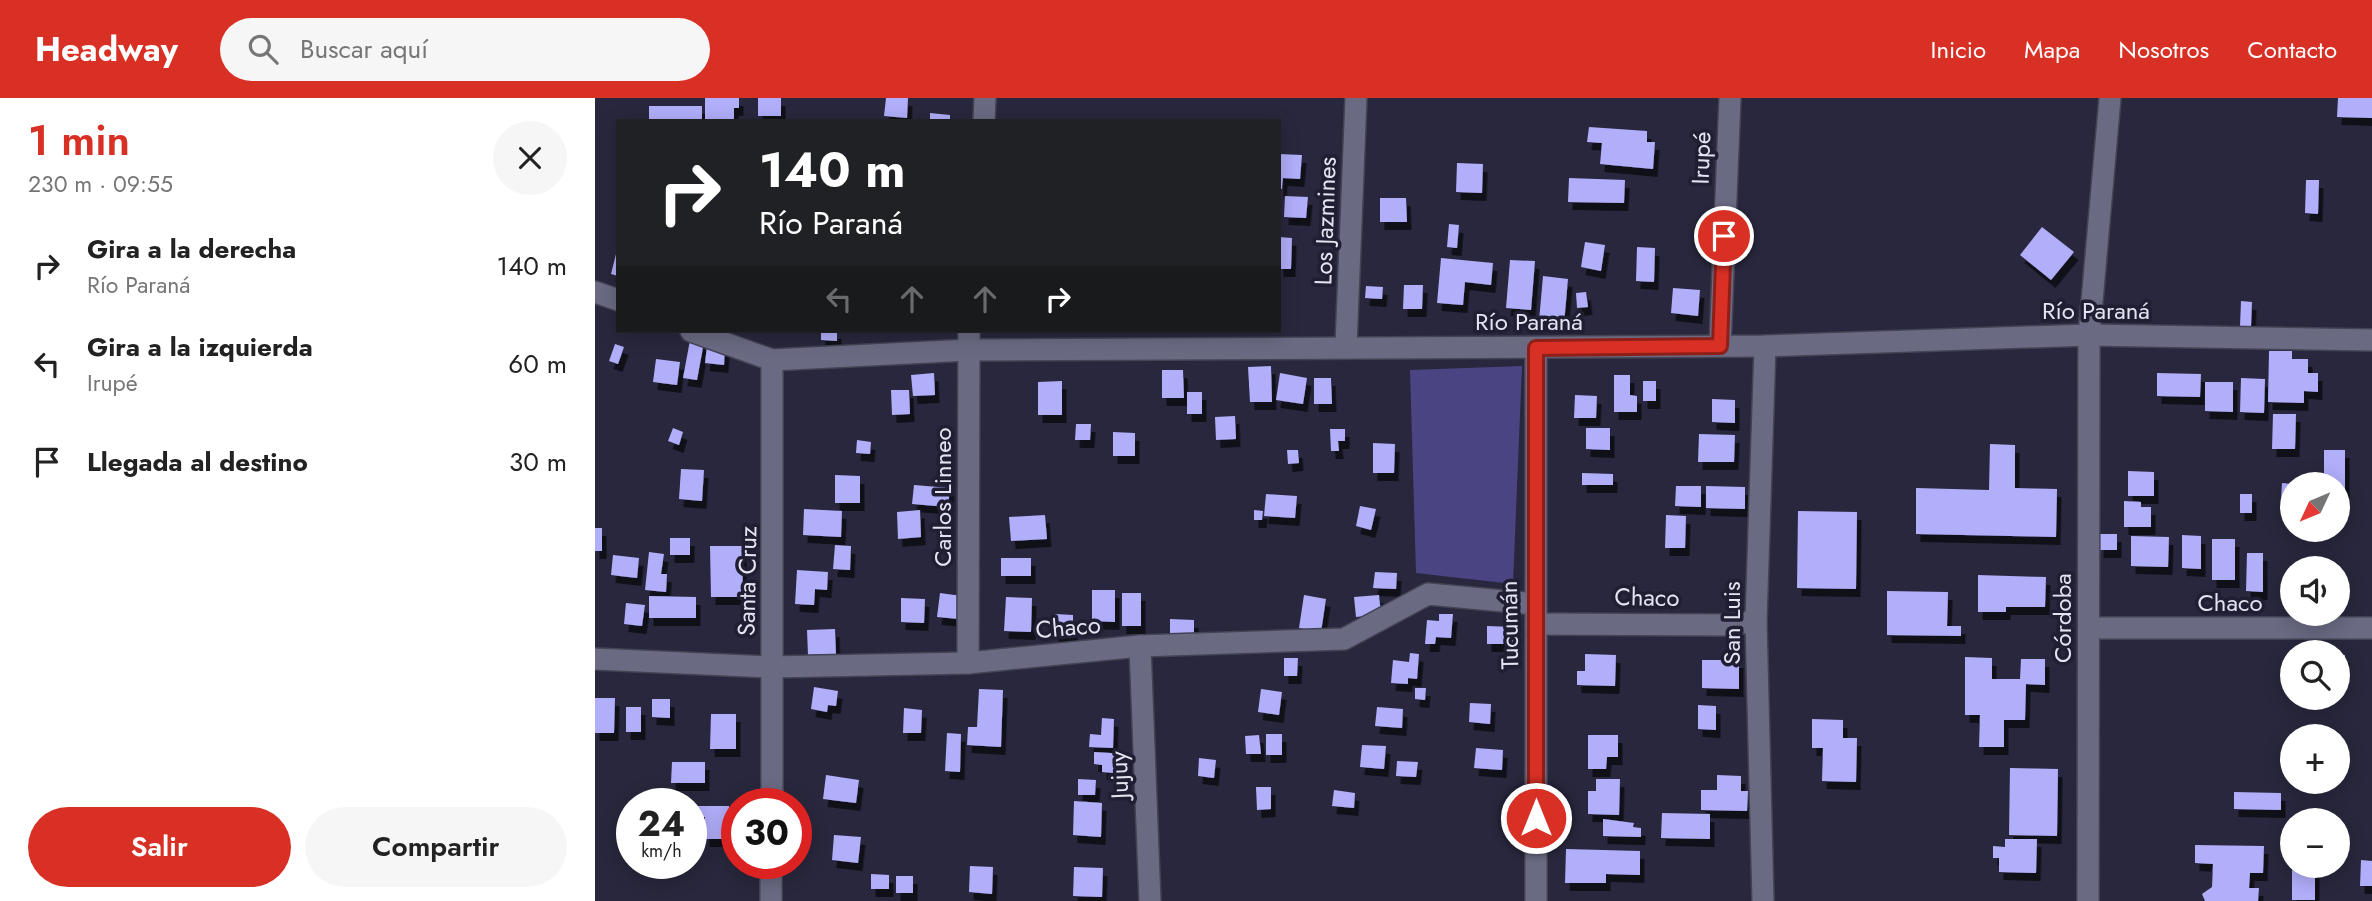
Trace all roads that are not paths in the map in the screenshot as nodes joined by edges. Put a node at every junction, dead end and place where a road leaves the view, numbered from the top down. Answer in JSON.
{"nodes":[{"id":1,"x":985,"y":98,"type":"edge"},
{"id":2,"x":1356,"y":98,"type":"edge"},
{"id":3,"x":1730,"y":98,"type":"edge"},
{"id":4,"x":2110,"y":98,"type":"edge"},
{"id":5,"x":984,"y":119,"type":"edge"},
{"id":6,"x":595,"y":292,"type":"edge"},
{"id":7,"x":616,"y":299,"type":"edge"},
{"id":8,"x":697,"y":333,"type":"edge"},
{"id":9,"x":2089,"y":335,"type":"junction"},
{"id":10,"x":969,"y":340,"type":"edge"},
{"id":11,"x":2372,"y":340,"type":"edge"},
{"id":12,"x":1346,"y":346,"type":"junction"},
{"id":13,"x":1720,"y":346,"type":"junction"},
{"id":14,"x":1765,"y":346,"type":"junction"},
{"id":15,"x":1536,"y":348,"type":"junction"},
{"id":16,"x":772,"y":360,"type":"junction"},
{"id":17,"x":1536,"y":614,"type":"junction"},
{"id":18,"x":1756,"y":621,"type":"junction"},
{"id":19,"x":2089,"y":628,"type":"junction"},
{"id":20,"x":2372,"y":628,"type":"edge"},
{"id":21,"x":1140,"y":646,"type":"junction"},
{"id":22,"x":595,"y":659,"type":"edge"},
{"id":23,"x":968,"y":663,"type":"junction"},
{"id":24,"x":772,"y":667,"type":"junction"},
{"id":25,"x":772,"y":788,"type":"edge"},
{"id":26,"x":771,"y":879,"type":"edge"},
{"id":27,"x":771,"y":901,"type":"edge"},
{"id":28,"x":1150,"y":901,"type":"edge"},
{"id":29,"x":1536,"y":901,"type":"edge"},
{"id":30,"x":1763,"y":901,"type":"edge"},
{"id":31,"x":2088,"y":901,"type":"edge"}],
"edges":[{"from":1,"to":5,"type":"street"},
{"from":2,"to":12,"type":"street","name":"Los Jazmines"},
{"from":3,"to":13,"type":"street","name":"Irupé"},
{"from":4,"to":9,"type":"street","name":"Córdoba"},
{"from":6,"to":7,"type":"street"},
{"from":8,"to":16,"type":"street","name":"Río Paraná"},
{"from":9,"to":11,"type":"street","name":"Río Paraná"},
{"from":9,"to":14,"type":"street","name":"Río Paraná"},
{"from":9,"to":19,"type":"street","name":"Córdoba"},
{"from":10,"to":12,"type":"street","name":"Río Paraná"},
{"from":10,"to":16,"type":"street","name":"Río Paraná"},
{"from":10,"to":23,"type":"street","name":"Carlos Linneo"},
{"from":12,"to":15,"type":"street","name":"Río Paraná"},
{"from":13,"to":14,"type":"street","name":"Río Paraná"},
{"from":13,"to":15,"type":"street","name":"Río Paraná"},
{"from":14,"to":18,"type":"street","name":"San Luis"},
{"from":15,"to":17,"type":"street","name":"Tucumán"},
{"from":16,"to":24,"type":"street","name":"Santa Cruz"},
{"from":17,"to":18,"type":"street","name":"Chaco"},
{"from":17,"to":21,"type":"street","name":"Chaco"},
{"from":17,"to":29,"type":"street","name":"Tucumán"},
{"from":18,"to":30,"type":"street","name":"San Luis"},
{"from":19,"to":20,"type":"street","name":"Chaco"},
{"from":19,"to":31,"type":"street","name":"Córdoba"},
{"from":21,"to":23,"type":"street","name":"Chaco"},
{"from":21,"to":28,"type":"street","name":"Jujuy"},
{"from":22,"to":24,"type":"street","name":"Chaco"},
{"from":23,"to":24,"type":"street","name":"Chaco"},
{"from":24,"to":25,"type":"street","name":"Santa Cruz"},
{"from":26,"to":27,"type":"street"}]}
